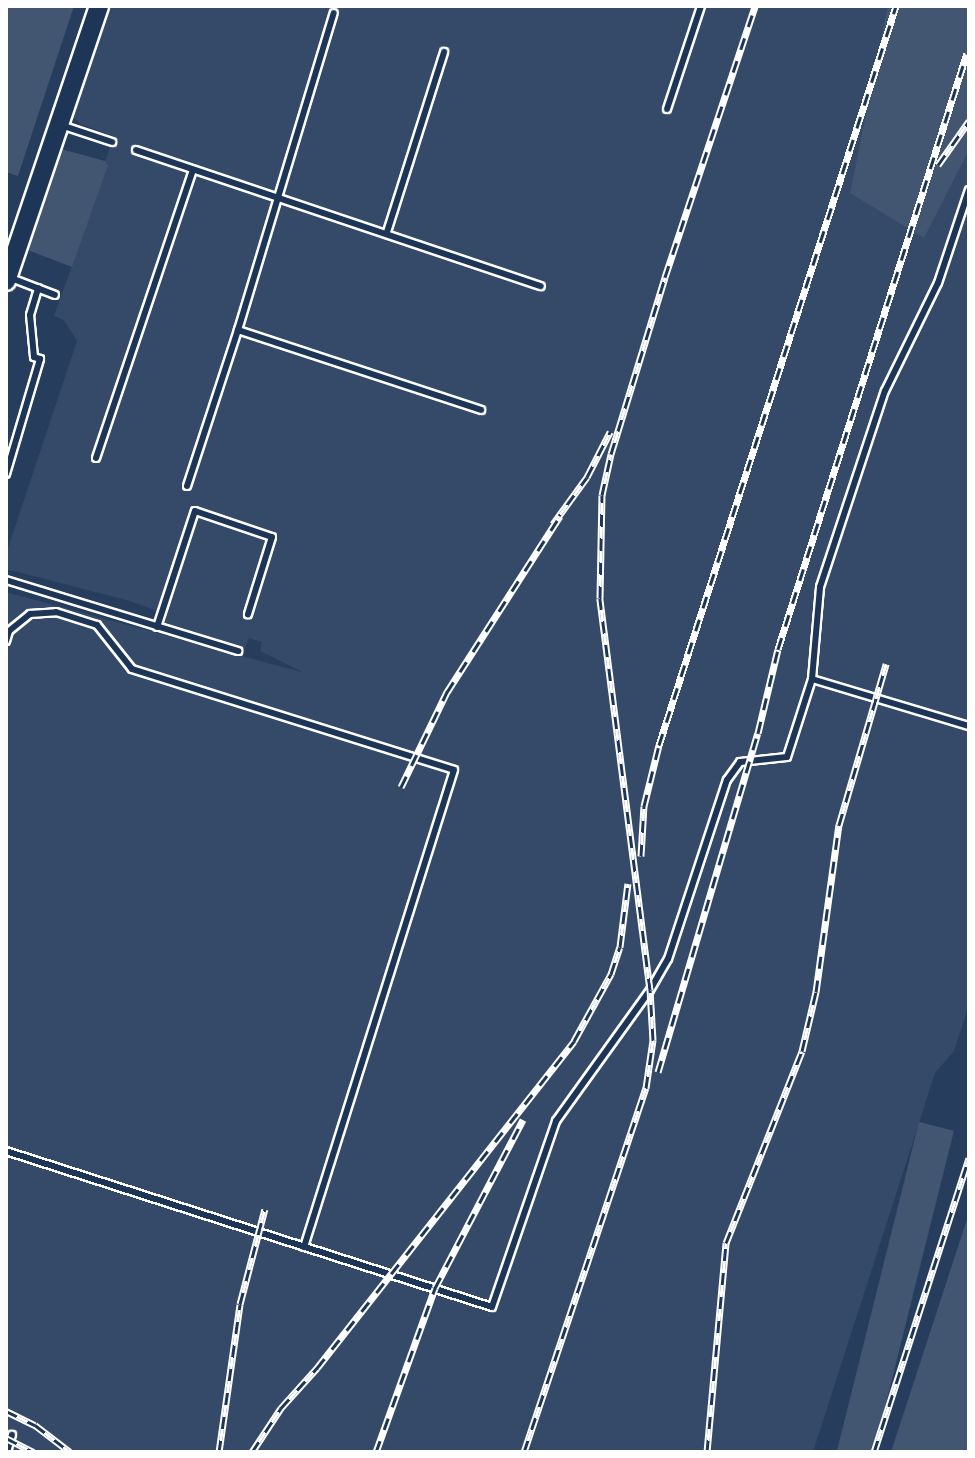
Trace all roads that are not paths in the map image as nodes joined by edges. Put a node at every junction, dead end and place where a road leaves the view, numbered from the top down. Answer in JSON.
{"nodes":[{"id":1,"x":99,"y":6,"type":"edge"},
{"id":2,"x":701,"y":6,"type":"edge"},
{"id":3,"x":334,"y":13,"type":"dead end"},
{"id":4,"x":444,"y":52,"type":"dead end"},
{"id":5,"x":667,"y":109,"type":"dead end"},
{"id":6,"x":57,"y":124,"type":"junction"},
{"id":7,"x":112,"y":142,"type":"dead end"},
{"id":8,"x":136,"y":150,"type":"dead end"},
{"id":9,"x":193,"y":170,"type":"junction"},
{"id":10,"x":969,"y":190,"type":"edge"},
{"id":11,"x":278,"y":198,"type":"junction"},
{"id":12,"x":387,"y":232,"type":"junction"},
{"id":13,"x":7,"y":279,"type":"edge"},
{"id":14,"x":541,"y":286,"type":"dead end"},
{"id":15,"x":38,"y":288,"type":"junction"},
{"id":16,"x":55,"y":295,"type":"dead end"},
{"id":17,"x":238,"y":330,"type":"junction"},
{"id":18,"x":481,"y":410,"type":"dead end"},
{"id":19,"x":96,"y":458,"type":"dead end"},
{"id":20,"x":6,"y":474,"type":"edge"},
{"id":21,"x":187,"y":486,"type":"dead end"},
{"id":22,"x":6,"y":580,"type":"edge"},
{"id":23,"x":248,"y":614,"type":"dead end"},
{"id":24,"x":157,"y":627,"type":"junction"},
{"id":25,"x":6,"y":641,"type":"edge"},
{"id":26,"x":238,"y":651,"type":"dead end"},
{"id":27,"x":812,"y":679,"type":"junction"},
{"id":28,"x":969,"y":726,"type":"edge"},
{"id":29,"x":6,"y":1151,"type":"edge"},
{"id":30,"x":304,"y":1247,"type":"junction"},
{"id":31,"x":12,"y":1435,"type":"dead end"},
{"id":32,"x":7,"y":1452,"type":"edge"}],
"edges":[{"from":1,"to":6,"type":"main road"},
{"from":2,"to":5,"type":"lane"},
{"from":3,"to":11,"type":"lane"},
{"from":4,"to":12,"type":"lane"},
{"from":6,"to":7,"type":"lane"},
{"from":6,"to":13,"type":"main road"},
{"from":8,"to":9,"type":"lane"},
{"from":9,"to":11,"type":"lane"},
{"from":9,"to":19,"type":"lane"},
{"from":10,"to":27,"type":"lane"},
{"from":11,"to":12,"type":"lane"},
{"from":11,"to":17,"type":"lane"},
{"from":12,"to":14,"type":"lane"},
{"from":13,"to":15,"type":"lane"},
{"from":15,"to":16,"type":"lane"},
{"from":15,"to":20,"type":"lane"},
{"from":17,"to":18,"type":"lane"},
{"from":17,"to":21,"type":"lane"},
{"from":22,"to":24,"type":"lane"},
{"from":23,"to":24,"type":"lane"},
{"from":24,"to":26,"type":"lane"},
{"from":25,"to":30,"type":"lane"},
{"from":27,"to":28,"type":"lane"},
{"from":27,"to":30,"type":"lane"},
{"from":29,"to":30,"type":"lane"},
{"from":31,"to":32,"type":"lane"}]}
